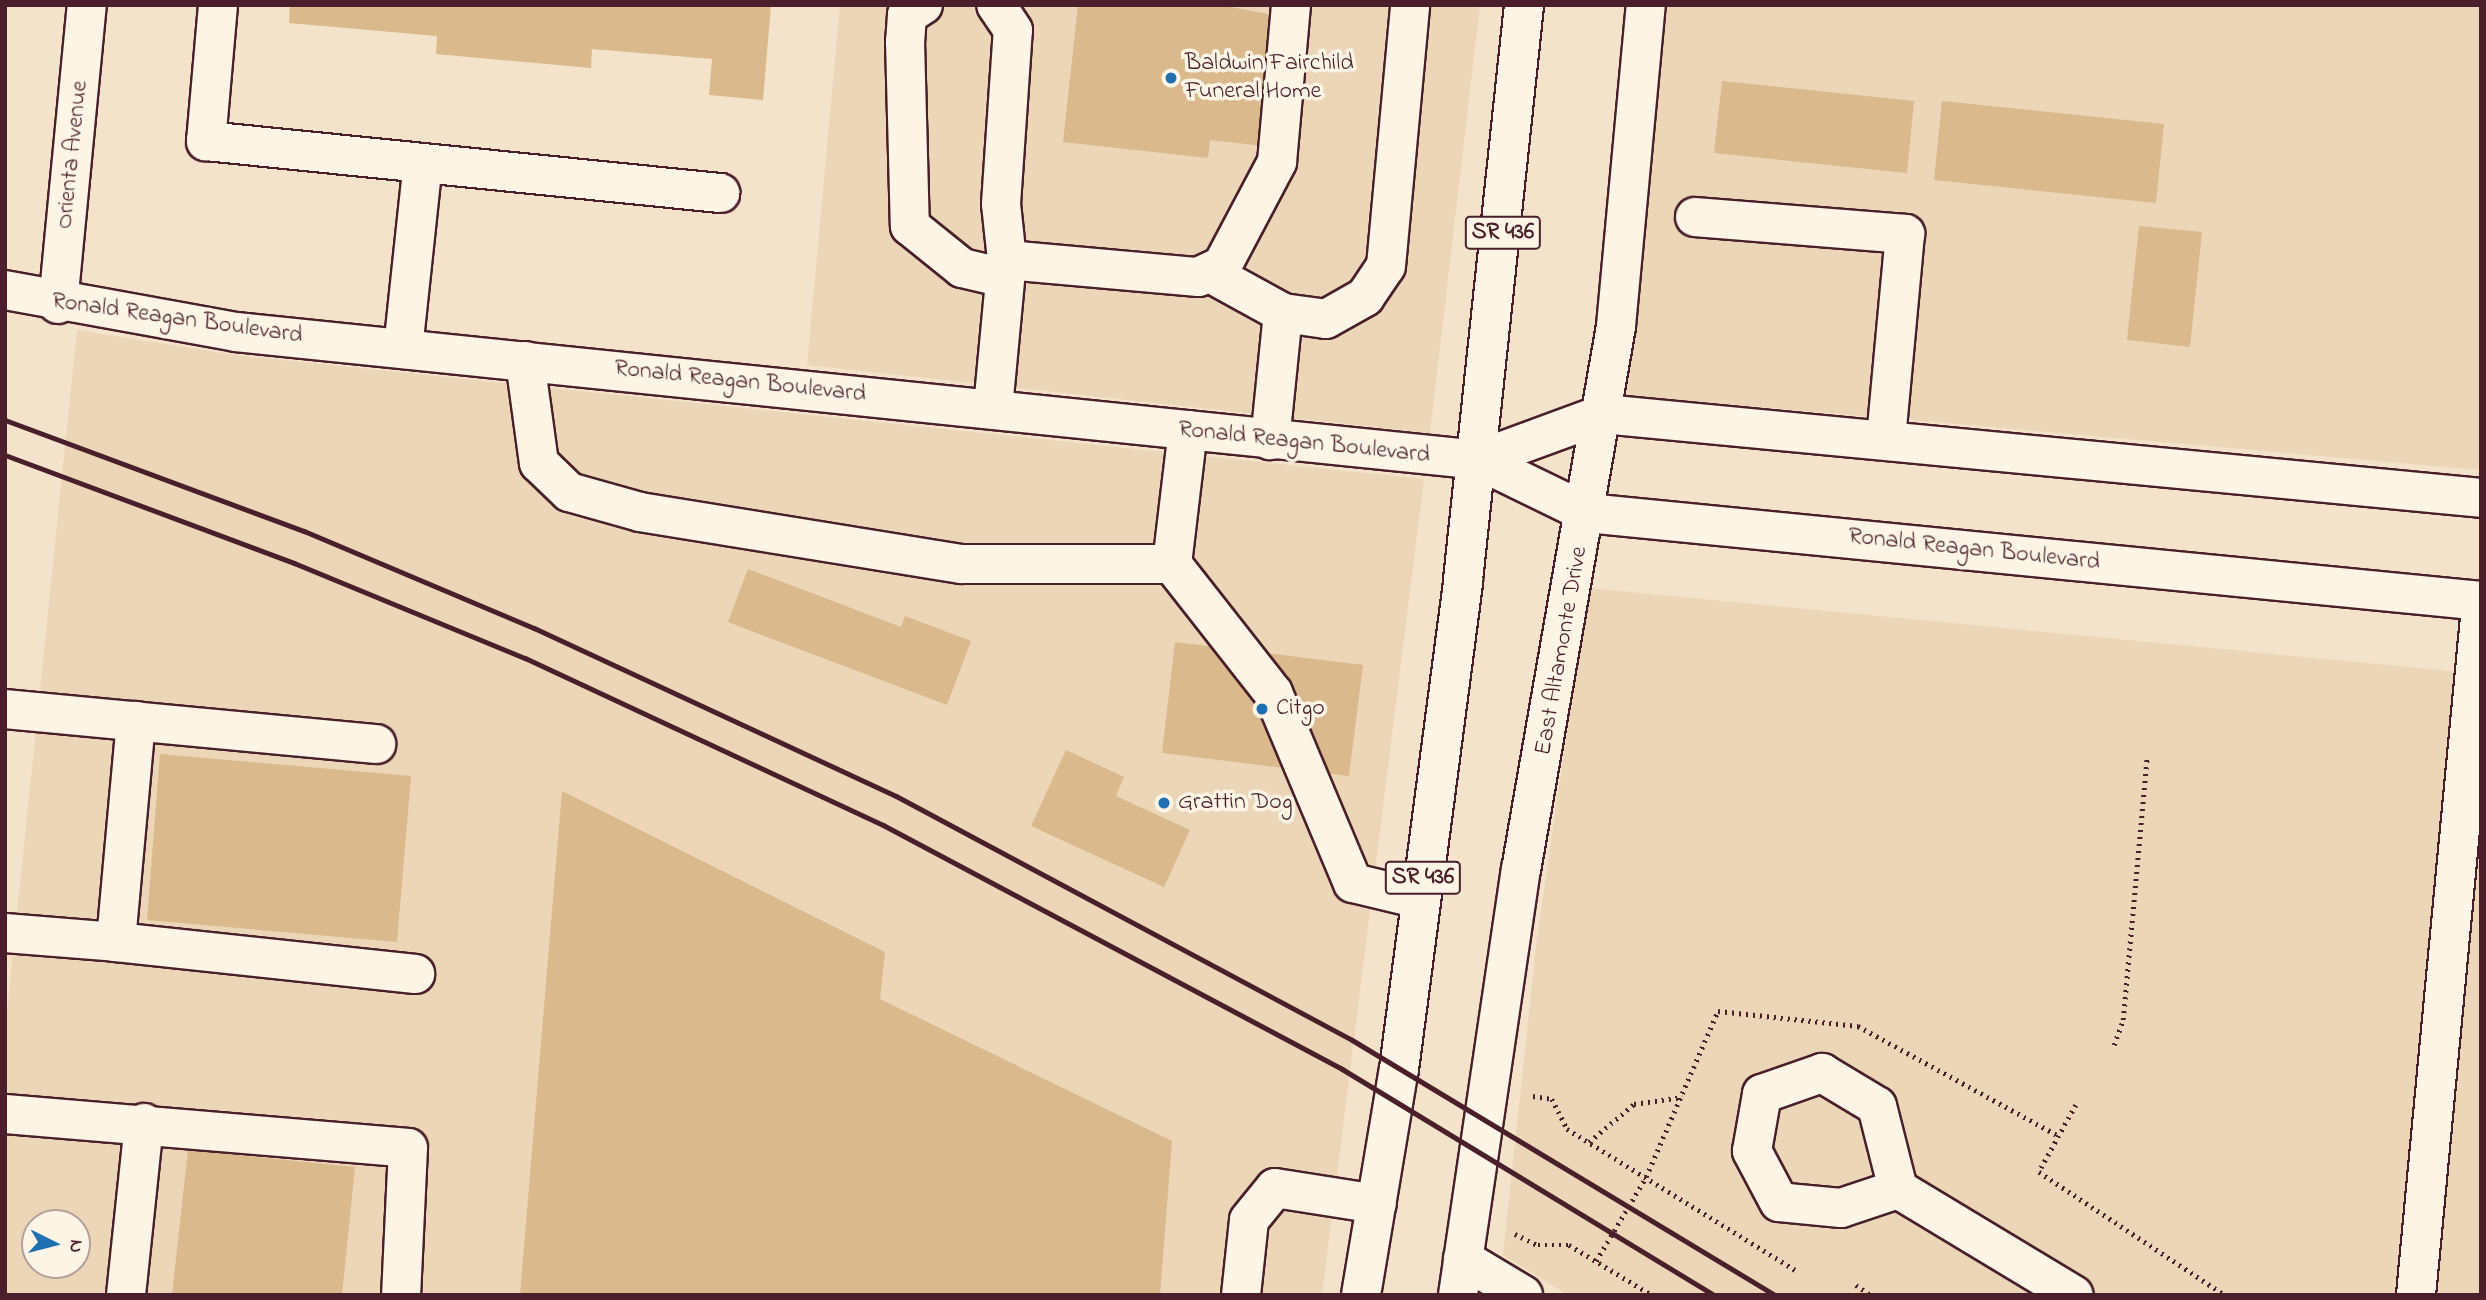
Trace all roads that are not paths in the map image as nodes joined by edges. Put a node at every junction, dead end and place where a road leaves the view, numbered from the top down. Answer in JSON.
{"nodes":[{"id":1,"x":87,"y":5,"type":"edge"},
{"id":2,"x":218,"y":5,"type":"edge"},
{"id":3,"x":923,"y":5,"type":"edge"},
{"id":4,"x":996,"y":5,"type":"edge"},
{"id":5,"x":1291,"y":5,"type":"edge"},
{"id":6,"x":1409,"y":5,"type":"edge"},
{"id":7,"x":1524,"y":5,"type":"edge"},
{"id":8,"x":1646,"y":5,"type":"edge"},
{"id":9,"x":423,"y":163,"type":"junction"},
{"id":10,"x":720,"y":192,"type":"dead end"},
{"id":11,"x":1695,"y":217,"type":"dead end"},
{"id":12,"x":1006,"y":269,"type":"junction"},
{"id":13,"x":1212,"y":274,"type":"junction"},
{"id":14,"x":5,"y":290,"type":"edge"},
{"id":15,"x":58,"y":304,"type":"junction"},
{"id":16,"x":1283,"y":313,"type":"junction"},
{"id":17,"x":403,"y":349,"type":"junction"},
{"id":18,"x":525,"y":361,"type":"junction"},
{"id":19,"x":993,"y":408,"type":"junction"},
{"id":20,"x":1603,"y":414,"type":"junction"},
{"id":21,"x":1188,"y":430,"type":"junction"},
{"id":22,"x":1886,"y":437,"type":"junction"},
{"id":23,"x":1270,"y":440,"type":"junction"},
{"id":24,"x":1478,"y":460,"type":"junction"},
{"id":25,"x":2481,"y":498,"type":"edge"},
{"id":26,"x":1587,"y":513,"type":"junction"},
{"id":27,"x":1172,"y":564,"type":"junction"},
{"id":28,"x":2481,"y":601,"type":"edge"},
{"id":29,"x":2481,"y":608,"type":"edge"},
{"id":30,"x":5,"y":709,"type":"edge"},
{"id":31,"x":136,"y":722,"type":"junction"},
{"id":32,"x":376,"y":744,"type":"dead end"},
{"id":33,"x":1420,"y":899,"type":"junction"},
{"id":34,"x":5,"y":933,"type":"edge"},
{"id":35,"x":117,"y":942,"type":"junction"},
{"id":36,"x":415,"y":974,"type":"dead end"},
{"id":37,"x":5,"y":1114,"type":"edge"},
{"id":38,"x":144,"y":1123,"type":"junction"},
{"id":39,"x":1898,"y":1189,"type":"dead end"},
{"id":40,"x":1377,"y":1204,"type":"junction"},
{"id":41,"x":1461,"y":1277,"type":"edge"},
{"id":42,"x":126,"y":1295,"type":"edge"},
{"id":43,"x":401,"y":1295,"type":"edge"},
{"id":44,"x":1241,"y":1295,"type":"edge"},
{"id":45,"x":1361,"y":1295,"type":"edge"},
{"id":46,"x":1523,"y":1295,"type":"edge"},
{"id":47,"x":2074,"y":1295,"type":"edge"},
{"id":48,"x":2416,"y":1295,"type":"edge"}],
"edges":[{"from":1,"to":15,"type":"main road","name":"Orienta Avenue"},
{"from":2,"to":9,"type":"main road"},
{"from":3,"to":12,"type":"main road"},
{"from":4,"to":12,"type":"main road"},
{"from":5,"to":13,"type":"main road"},
{"from":6,"to":16,"type":"main road"},
{"from":7,"to":24,"type":"main road","number":"SR 436"},
{"from":8,"to":20,"type":"main road","name":"East Altamonte Drive"},
{"from":9,"to":10,"type":"main road"},
{"from":9,"to":17,"type":"main road"},
{"from":11,"to":22,"type":"main road"},
{"from":12,"to":13,"type":"main road"},
{"from":12,"to":19,"type":"main road"},
{"from":13,"to":16,"type":"main road"},
{"from":14,"to":15,"type":"main road","name":"Ronald Reagan Boulevard"},
{"from":15,"to":17,"type":"main road","name":"Ronald Reagan Boulevard"},
{"from":16,"to":23,"type":"main road"},
{"from":17,"to":18,"type":"main road","name":"Ronald Reagan Boulevard"},
{"from":18,"to":19,"type":"main road","name":"Ronald Reagan Boulevard"},
{"from":18,"to":27,"type":"main road"},
{"from":19,"to":21,"type":"main road","name":"Ronald Reagan Boulevard"},
{"from":20,"to":22,"type":"main road","name":"Ronald Reagan Boulevard"},
{"from":20,"to":24,"type":"main road","name":"Ronald Reagan Boulevard"},
{"from":20,"to":26,"type":"main road","name":"East Altamonte Drive"},
{"from":21,"to":23,"type":"main road","name":"Ronald Reagan Boulevard"},
{"from":21,"to":27,"type":"main road"},
{"from":22,"to":25,"type":"main road","name":"Ronald Reagan Boulevard"},
{"from":23,"to":24,"type":"main road","name":"Ronald Reagan Boulevard"},
{"from":24,"to":26,"type":"main road","name":"Ronald Reagan Boulevard"},
{"from":24,"to":33,"type":"main road","number":"SR 436"},
{"from":26,"to":28,"type":"main road","name":"Ronald Reagan Boulevard"},
{"from":26,"to":41,"type":"main road","name":"East Altamonte Drive"},
{"from":27,"to":33,"type":"main road"},
{"from":29,"to":48,"type":"main road"},
{"from":30,"to":31,"type":"main road"},
{"from":31,"to":32,"type":"main road"},
{"from":31,"to":35,"type":"main road"},
{"from":33,"to":40,"type":"main road","number":"SR 436"},
{"from":34,"to":35,"type":"main road"},
{"from":35,"to":36,"type":"main road"},
{"from":37,"to":38,"type":"main road"},
{"from":38,"to":42,"type":"main road"},
{"from":38,"to":43,"type":"main road"},
{"from":39,"to":47,"type":"main road"},
{"from":40,"to":44,"type":"main road"},
{"from":40,"to":45,"type":"main road","number":"SR 436"},
{"from":41,"to":46,"type":"main road"}]}
